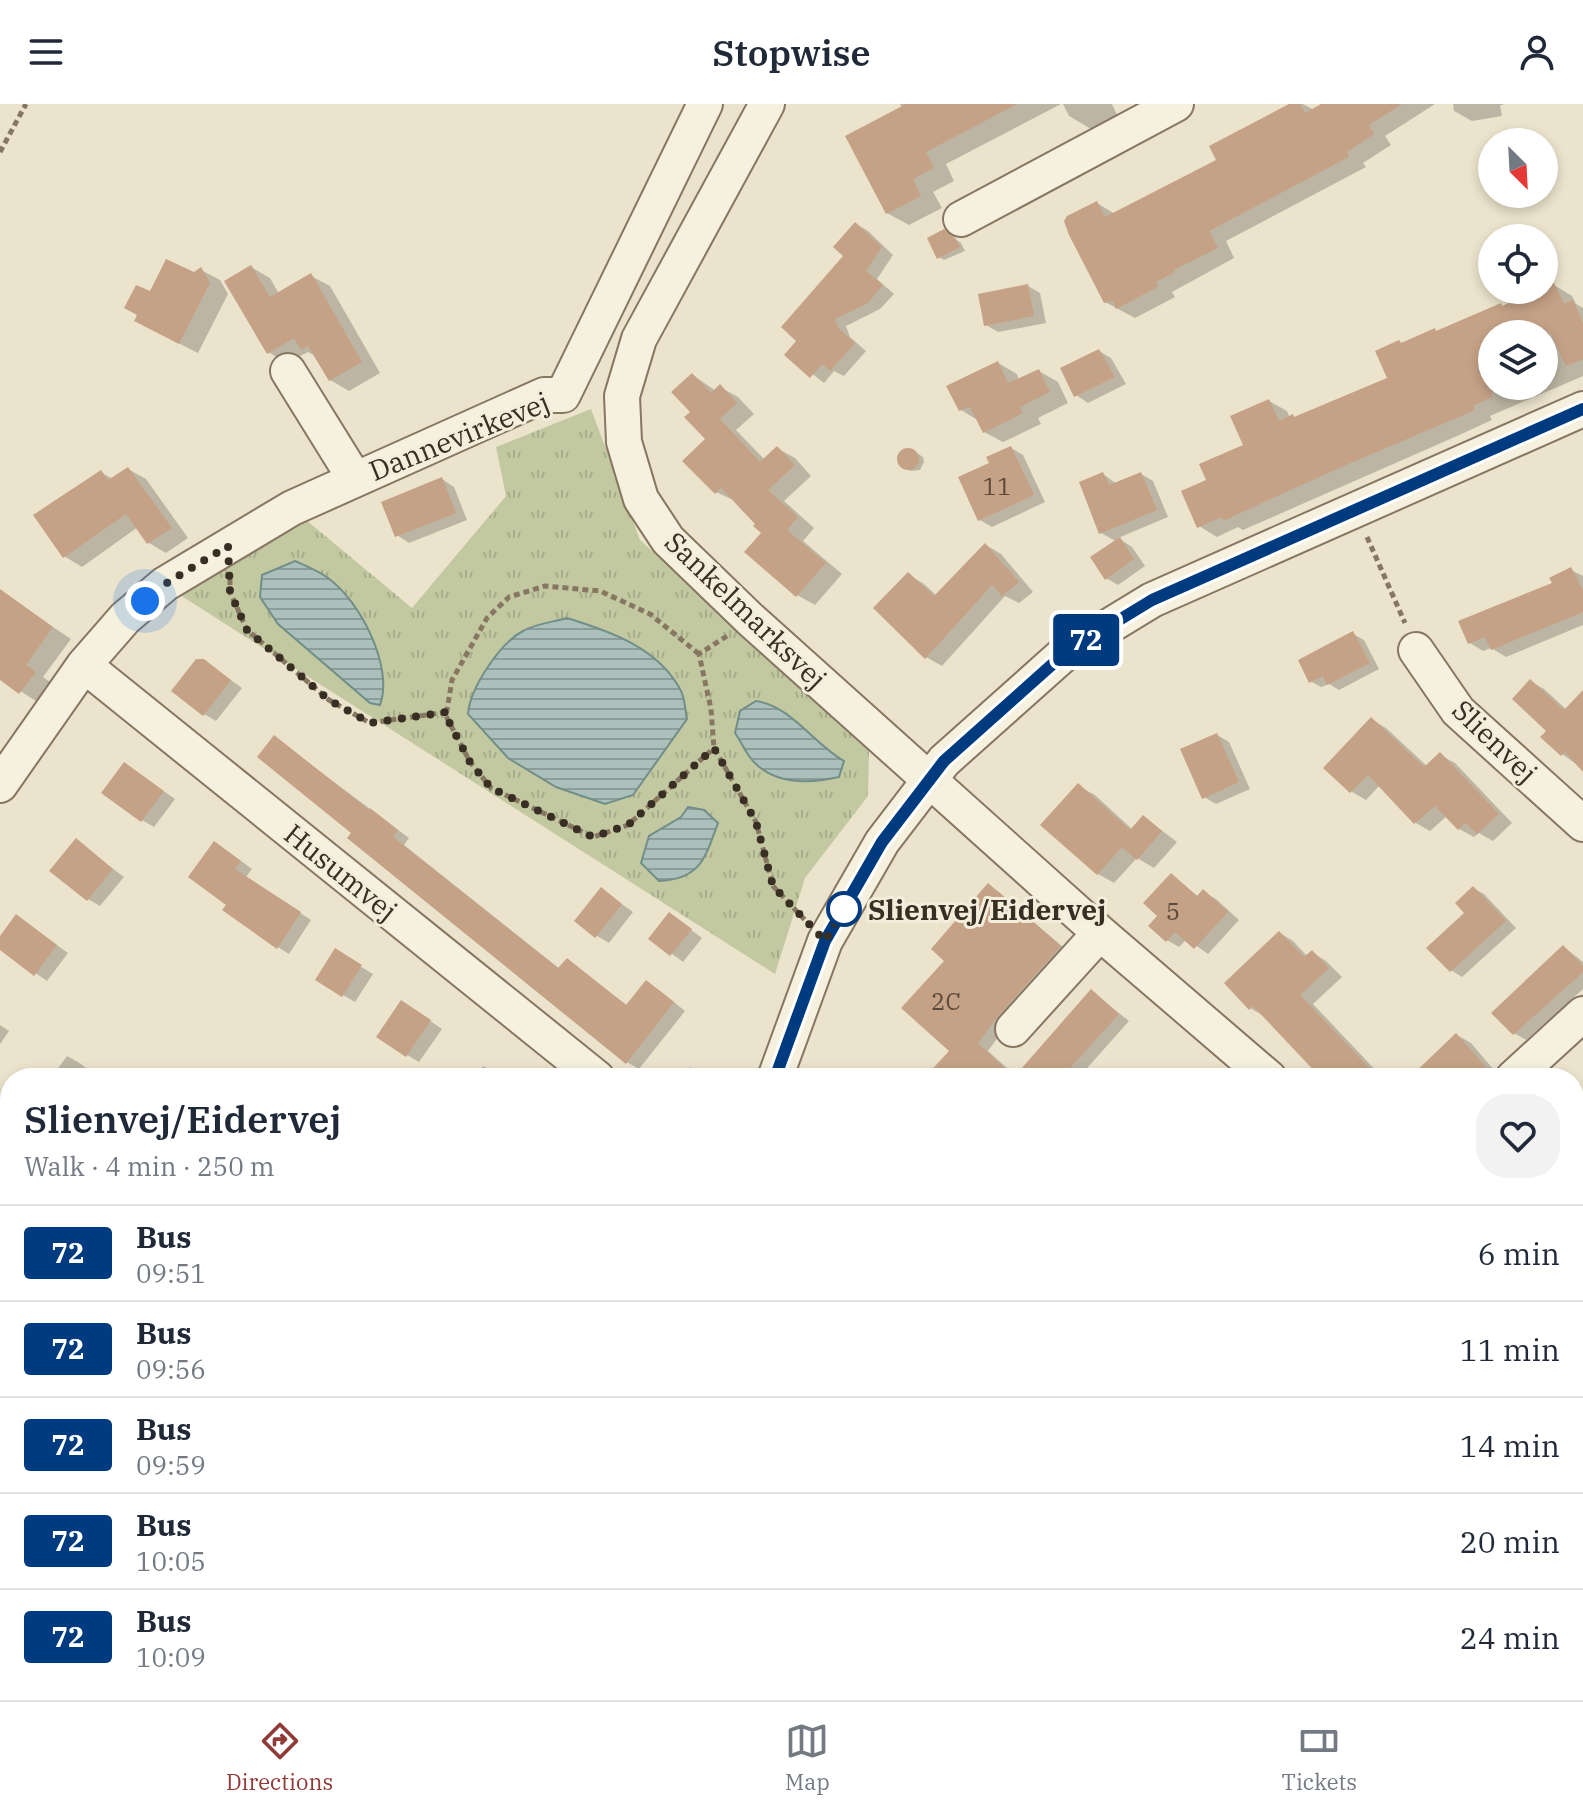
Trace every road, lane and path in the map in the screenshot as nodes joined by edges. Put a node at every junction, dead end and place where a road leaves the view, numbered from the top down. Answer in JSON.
{"nodes":[{"id":1,"x":26,"y":104,"type":"edge"},
{"id":2,"x":705,"y":104,"type":"edge"},
{"id":3,"x":767,"y":104,"type":"edge"},
{"id":4,"x":1176,"y":104,"type":"edge"},
{"id":5,"x":0,"y":152,"type":"edge"},
{"id":6,"x":961,"y":219,"type":"dead end"},
{"id":7,"x":288,"y":371,"type":"dead end"},
{"id":8,"x":1583,"y":409,"type":"edge"},
{"id":9,"x":355,"y":479,"type":"junction"},
{"id":10,"x":1355,"y":510,"type":"junction"},
{"id":11,"x":228,"y":546,"type":"junction"},
{"id":12,"x":751,"y":620,"type":"junction"},
{"id":13,"x":1416,"y":650,"type":"joint"},
{"id":14,"x":699,"y":654,"type":"junction"},
{"id":15,"x":84,"y":665,"type":"junction"},
{"id":16,"x":447,"y":712,"type":"junction"},
{"id":17,"x":714,"y":748,"type":"junction"},
{"id":18,"x":930,"y":780,"type":"junction"},
{"id":19,"x":0,"y":785,"type":"edge"},
{"id":20,"x":1583,"y":824,"type":"edge"},
{"id":21,"x":1100,"y":933,"type":"junction"},
{"id":22,"x":825,"y":941,"type":"junction"},
{"id":23,"x":1583,"y":1014,"type":"edge"},
{"id":24,"x":1013,"y":1029,"type":"dead end"},
{"id":25,"x":585,"y":1068,"type":"edge"},
{"id":26,"x":779,"y":1068,"type":"edge"},
{"id":27,"x":1257,"y":1068,"type":"edge"},
{"id":28,"x":1524,"y":1068,"type":"edge"}],
"edges":[{"from":1,"to":5,"type":"path"},
{"from":2,"to":9,"type":"street","name":"Dannevirkevej"},
{"from":3,"to":12,"type":"street","name":"Sankelmarksvej"},
{"from":4,"to":6,"type":"street"},
{"from":7,"to":9,"type":"street","name":"Dannevirkevej"},
{"from":8,"to":10,"type":"street"},
{"from":9,"to":11,"type":"street","name":"Dannevirkevej"},
{"from":10,"to":13,"type":"path"},
{"from":10,"to":18,"type":"street"},
{"from":11,"to":15,"type":"street","name":"Dannevirkevej"},
{"from":11,"to":16,"type":"path"},
{"from":12,"to":14,"type":"path"},
{"from":12,"to":18,"type":"street","name":"Sankelmarksvej"},
{"from":13,"to":20,"type":"street","name":"Slienvej"},
{"from":14,"to":16,"type":"path"},
{"from":14,"to":17,"type":"path"},
{"from":15,"to":19,"type":"street","name":"Dannevirkevej"},
{"from":15,"to":25,"type":"street","name":"Husumvej"},
{"from":16,"to":17,"type":"path"},
{"from":17,"to":22,"type":"path"},
{"from":18,"to":21,"type":"street"},
{"from":18,"to":22,"type":"street"},
{"from":21,"to":24,"type":"street"},
{"from":21,"to":27,"type":"street"},
{"from":22,"to":26,"type":"street"},
{"from":23,"to":28,"type":"street"}]}
